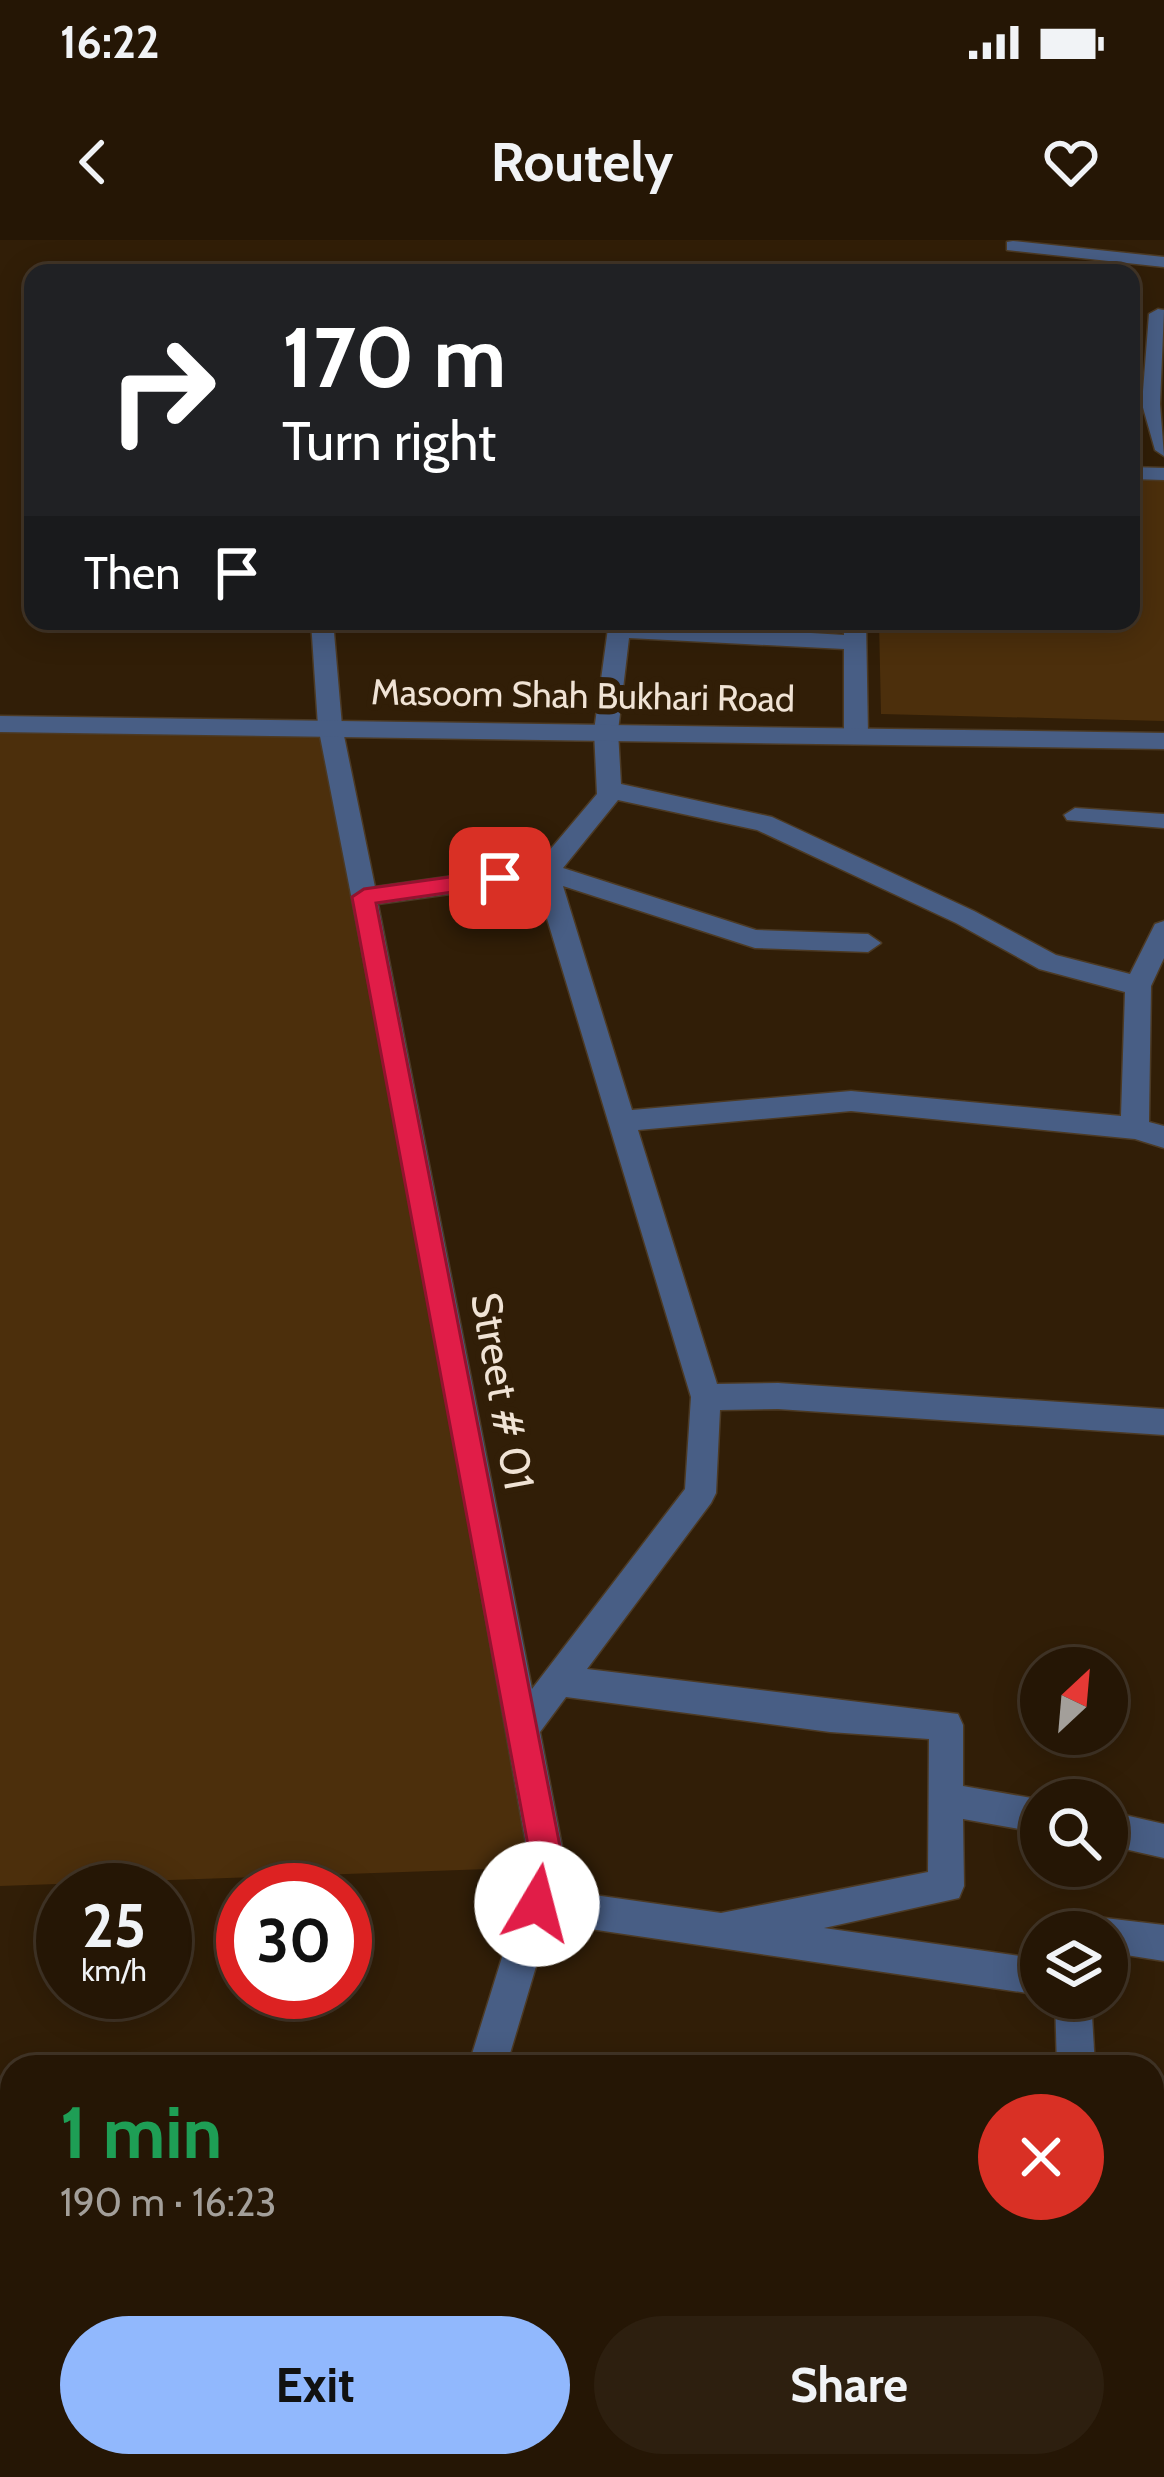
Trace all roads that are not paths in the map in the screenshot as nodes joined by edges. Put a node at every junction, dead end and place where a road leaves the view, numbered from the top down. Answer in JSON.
{"nodes":[{"id":1,"x":1164,"y":262,"type":"edge"},
{"id":2,"x":1028,"y":264,"type":"edge"},
{"id":3,"x":1155,"y":314,"type":"edge"},
{"id":4,"x":1160,"y":354,"type":"edge"},
{"id":5,"x":1164,"y":450,"type":"edge"},
{"id":6,"x":323,"y":630,"type":"edge"},
{"id":7,"x":619,"y":630,"type":"edge"},
{"id":8,"x":777,"y":630,"type":"edge"},
{"id":9,"x":855,"y":632,"type":"edge"},
{"id":10,"x":0,"y":724,"type":"edge"},
{"id":11,"x":329,"y":727,"type":"junction"},
{"id":12,"x":606,"y":731,"type":"junction"},
{"id":13,"x":856,"y":735,"type":"junction"},
{"id":14,"x":1164,"y":741,"type":"edge"},
{"id":15,"x":609,"y":790,"type":"junction"},
{"id":16,"x":1075,"y":815,"type":"dead end"},
{"id":17,"x":1164,"y":820,"type":"edge"},
{"id":18,"x":546,"y":872,"type":"junction"},
{"id":19,"x":364,"y":897,"type":"junction"},
{"id":20,"x":1164,"y":930,"type":"edge"},
{"id":21,"x":868,"y":944,"type":"dead end"},
{"id":22,"x":1138,"y":986,"type":"junction"},
{"id":23,"x":622,"y":1121,"type":"junction"},
{"id":24,"x":1135,"y":1129,"type":"junction"},
{"id":25,"x":1164,"y":1137,"type":"edge"},
{"id":26,"x":706,"y":1397,"type":"junction"},
{"id":27,"x":1164,"y":1422,"type":"edge"},
{"id":28,"x":559,"y":1681,"type":"junction"},
{"id":29,"x":523,"y":1728,"type":"junction"},
{"id":30,"x":946,"y":1799,"type":"junction"},
{"id":31,"x":1020,"y":1812,"type":"edge"},
{"id":32,"x":1128,"y":1832,"type":"edge"},
{"id":33,"x":1164,"y":1840,"type":"edge"},
{"id":34,"x":537,"y":1904,"type":"junction"},
{"id":35,"x":720,"y":1931,"type":"junction"},
{"id":36,"x":1128,"y":1937,"type":"edge"},
{"id":37,"x":1164,"y":1943,"type":"edge"},
{"id":38,"x":1020,"y":1974,"type":"edge"},
{"id":39,"x":1074,"y":2019,"type":"edge"},
{"id":40,"x":491,"y":2055,"type":"edge"},
{"id":41,"x":1075,"y":2055,"type":"edge"}],
"edges":[{"from":1,"to":2,"type":"lane"},
{"from":3,"to":4,"type":"lane"},
{"from":4,"to":5,"type":"lane"},
{"from":6,"to":11,"type":"street","name":"Street # 01"},
{"from":7,"to":12,"type":"street"},
{"from":8,"to":9,"type":"street"},
{"from":9,"to":13,"type":"street"},
{"from":10,"to":11,"type":"street","name":"Masoom Shah Bukhari Road"},
{"from":11,"to":12,"type":"street","name":"Masoom Shah Bukhari Road"},
{"from":11,"to":19,"type":"street","name":"Street # 01"},
{"from":12,"to":13,"type":"street","name":"Masoom Shah Bukhari Road"},
{"from":12,"to":15,"type":"street"},
{"from":13,"to":14,"type":"street","name":"Masoom Shah Bukhari Road"},
{"from":15,"to":18,"type":"street"},
{"from":15,"to":22,"type":"street"},
{"from":16,"to":17,"type":"lane"},
{"from":18,"to":19,"type":"street"},
{"from":18,"to":21,"type":"street"},
{"from":18,"to":23,"type":"street"},
{"from":19,"to":29,"type":"street","name":"Street # 01"},
{"from":20,"to":22,"type":"street"},
{"from":22,"to":24,"type":"street"},
{"from":23,"to":24,"type":"street"},
{"from":23,"to":26,"type":"street"},
{"from":24,"to":25,"type":"street"},
{"from":26,"to":27,"type":"street"},
{"from":26,"to":28,"type":"street"},
{"from":28,"to":29,"type":"street"},
{"from":28,"to":30,"type":"street"},
{"from":29,"to":34,"type":"street","name":"Street # 01"},
{"from":30,"to":31,"type":"street"},
{"from":30,"to":35,"type":"street"},
{"from":32,"to":33,"type":"street"},
{"from":34,"to":35,"type":"street"},
{"from":34,"to":40,"type":"street","name":"Street # 01"},
{"from":35,"to":38,"type":"street"},
{"from":36,"to":37,"type":"street"},
{"from":39,"to":41,"type":"street"}]}
